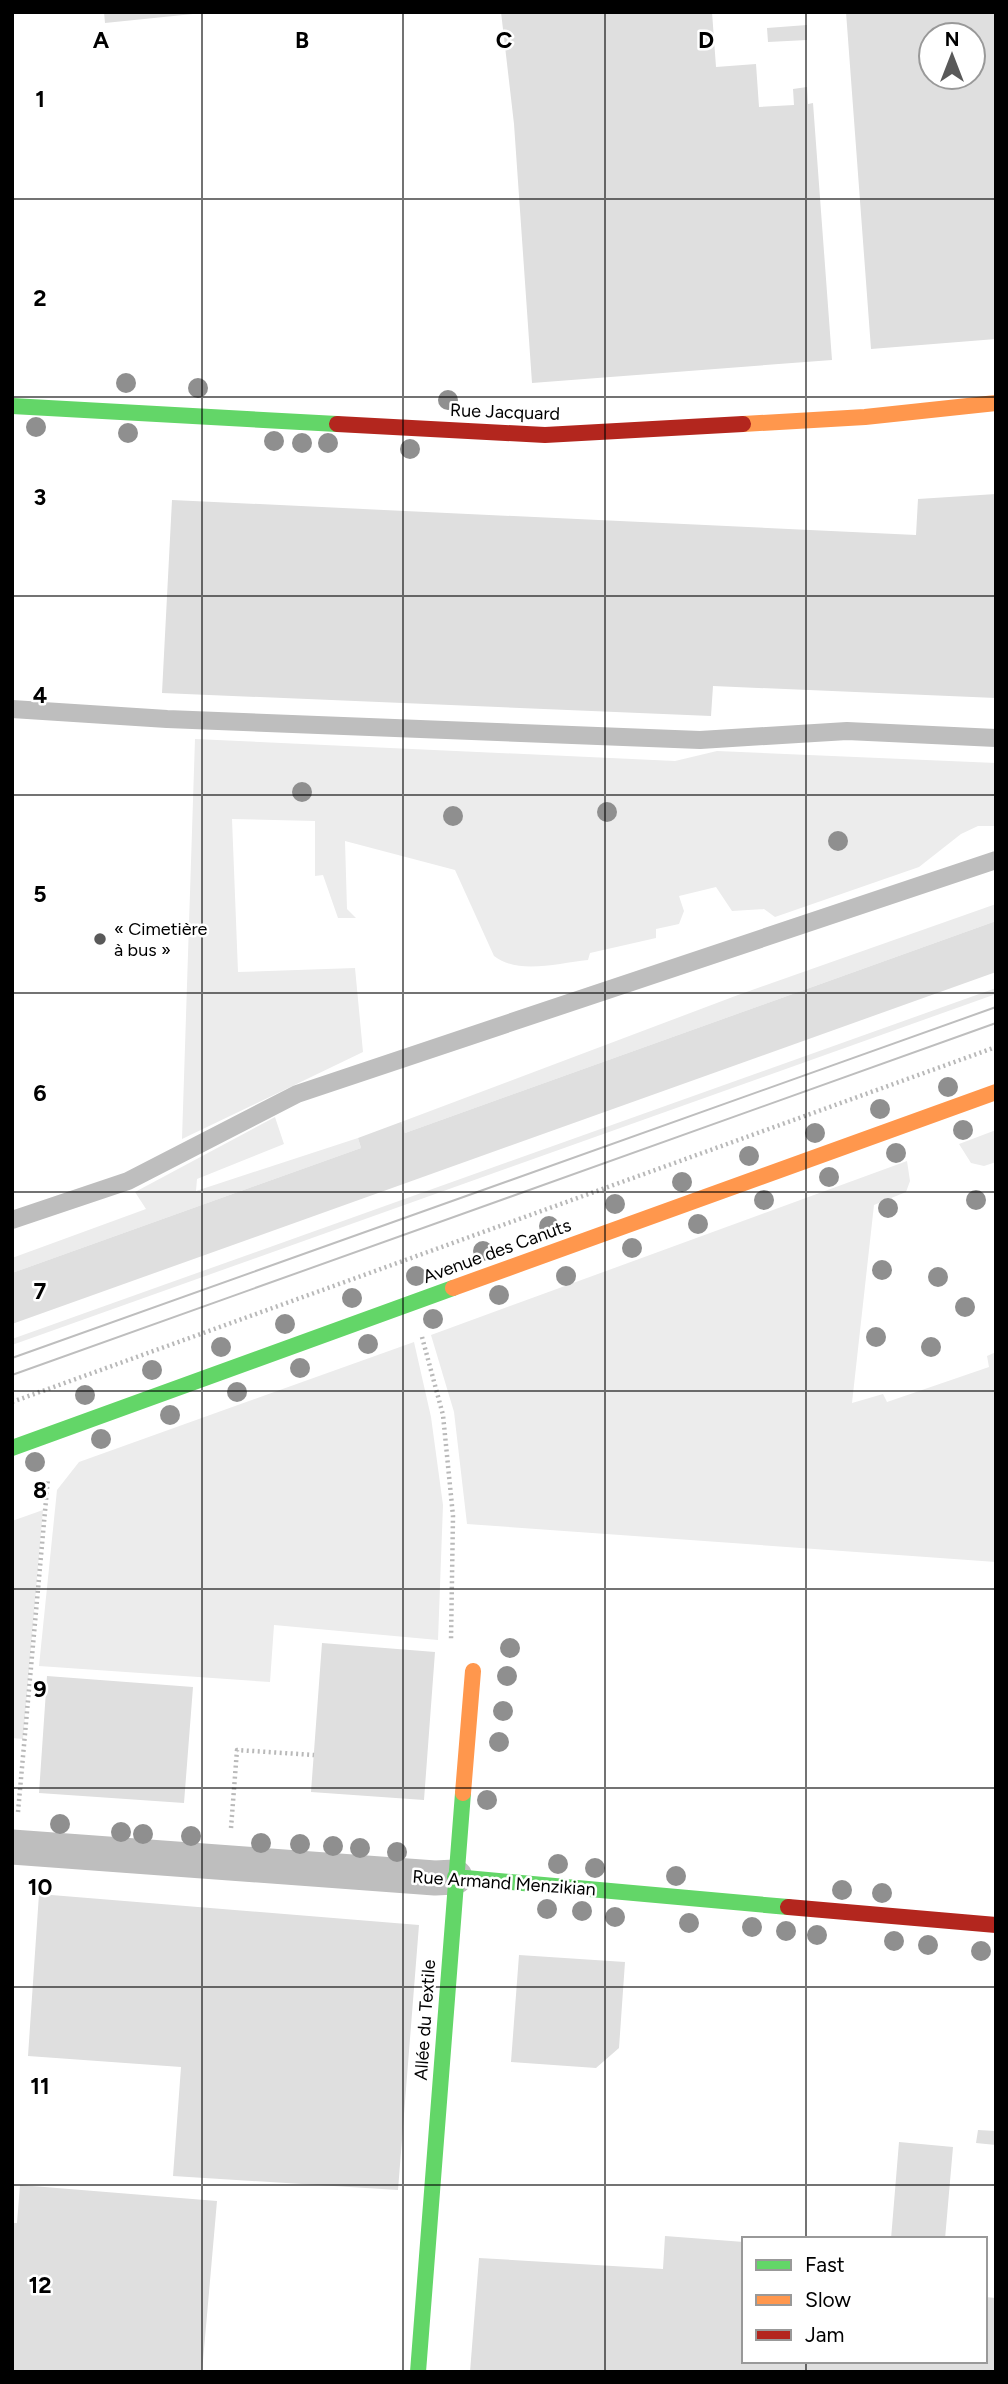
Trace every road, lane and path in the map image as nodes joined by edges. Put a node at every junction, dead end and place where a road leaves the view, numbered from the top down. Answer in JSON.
{"nodes":[{"id":1,"x":996,"y":403,"type":"edge"},
{"id":2,"x":12,"y":406,"type":"edge"},
{"id":3,"x":12,"y":709,"type":"edge"},
{"id":4,"x":996,"y":738,"type":"edge"},
{"id":5,"x":996,"y":860,"type":"edge"},
{"id":6,"x":996,"y":1047,"type":"edge"},
{"id":7,"x":996,"y":1092,"type":"edge"},
{"id":8,"x":12,"y":1220,"type":"edge"},
{"id":9,"x":421,"y":1334,"type":"dead end"},
{"id":10,"x":12,"y":1402,"type":"edge"},
{"id":11,"x":12,"y":1448,"type":"edge"},
{"id":12,"x":48,"y":1478,"type":"dead end"},
{"id":13,"x":472,"y":1671,"type":"joint"},
{"id":14,"x":314,"y":1755,"type":"dead end"},
{"id":15,"x":14,"y":1847,"type":"edge"},
{"id":16,"x":228,"y":1864,"type":"junction"},
{"id":17,"x":455,"y":1877,"type":"junction"},
{"id":18,"x":996,"y":1925,"type":"edge"},
{"id":19,"x":418,"y":2372,"type":"edge"}],
"edges":[{"from":1,"to":2,"type":"street","name":"Rue Jacquard"},
{"from":3,"to":4,"type":"lane"},
{"from":5,"to":8,"type":"lane"},
{"from":6,"to":10,"type":"path"},
{"from":7,"to":11,"type":"street","name":"Avenue des Canuts"},
{"from":9,"to":13,"type":"path"},
{"from":12,"to":15,"type":"path"},
{"from":13,"to":17,"type":"street","name":"Allée du Textile"},
{"from":14,"to":16,"type":"path"},
{"from":15,"to":16,"type":"street","name":"Rue Armand Menzikian"},
{"from":16,"to":17,"type":"street","name":"Rue Armand Menzikian"},
{"from":17,"to":18,"type":"street","name":"Rue Armand Menzikian"},
{"from":17,"to":19,"type":"street","name":"Allée du Textile"}]}
